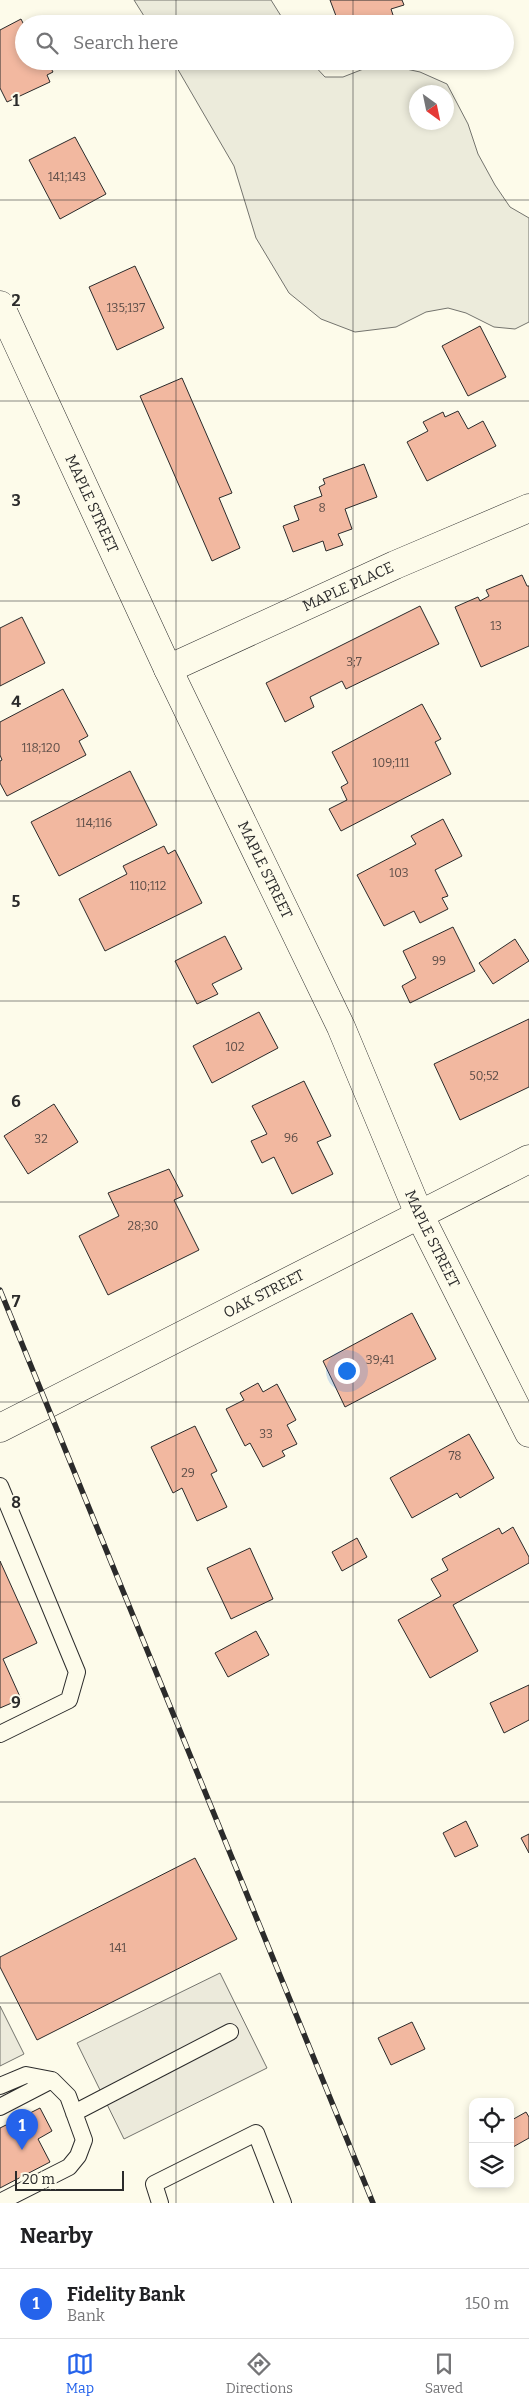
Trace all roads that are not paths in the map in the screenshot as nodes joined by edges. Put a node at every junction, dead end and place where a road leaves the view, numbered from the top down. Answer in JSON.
{"nodes":[{"id":1,"x":0,"y":305,"type":"edge"},
{"id":2,"x":529,"y":508,"type":"edge"},
{"id":3,"x":168,"y":669,"type":"junction"},
{"id":4,"x":529,"y":1160,"type":"edge"},
{"id":5,"x":420,"y":1214,"type":"junction"},
{"id":6,"x":0,"y":1428,"type":"edge"},
{"id":7,"x":529,"y":1433,"type":"edge"},
{"id":8,"x":0,"y":1486,"type":"edge"},
{"id":9,"x":0,"y":1734,"type":"edge"},
{"id":10,"x":230,"y":2032,"type":"dead end"},
{"id":11,"x":52,"y":2080,"type":"junction"},
{"id":12,"x":0,"y":2086,"type":"edge"},
{"id":13,"x":0,"y":2107,"type":"edge"},
{"id":14,"x":74,"y":2113,"type":"junction"},
{"id":15,"x":0,"y":2202,"type":"edge"},
{"id":16,"x":160,"y":2203,"type":"edge"},
{"id":17,"x":283,"y":2203,"type":"edge"}],
"edges":[{"from":1,"to":3,"type":"street","name":"MAPLE STREET"},
{"from":2,"to":3,"type":"street","name":"MAPLE PLACE"},
{"from":3,"to":5,"type":"street","name":"MAPLE STREET"},
{"from":4,"to":5,"type":"street","name":"OAK STREET"},
{"from":5,"to":6,"type":"street","name":"OAK STREET"},
{"from":5,"to":7,"type":"street","name":"MAPLE STREET"},
{"from":8,"to":9,"type":"lane"},
{"from":10,"to":14,"type":"lane"},
{"from":11,"to":12,"type":"lane"},
{"from":11,"to":13,"type":"lane"},
{"from":11,"to":14,"type":"lane"},
{"from":14,"to":15,"type":"lane"},
{"from":16,"to":17,"type":"lane"}]}
